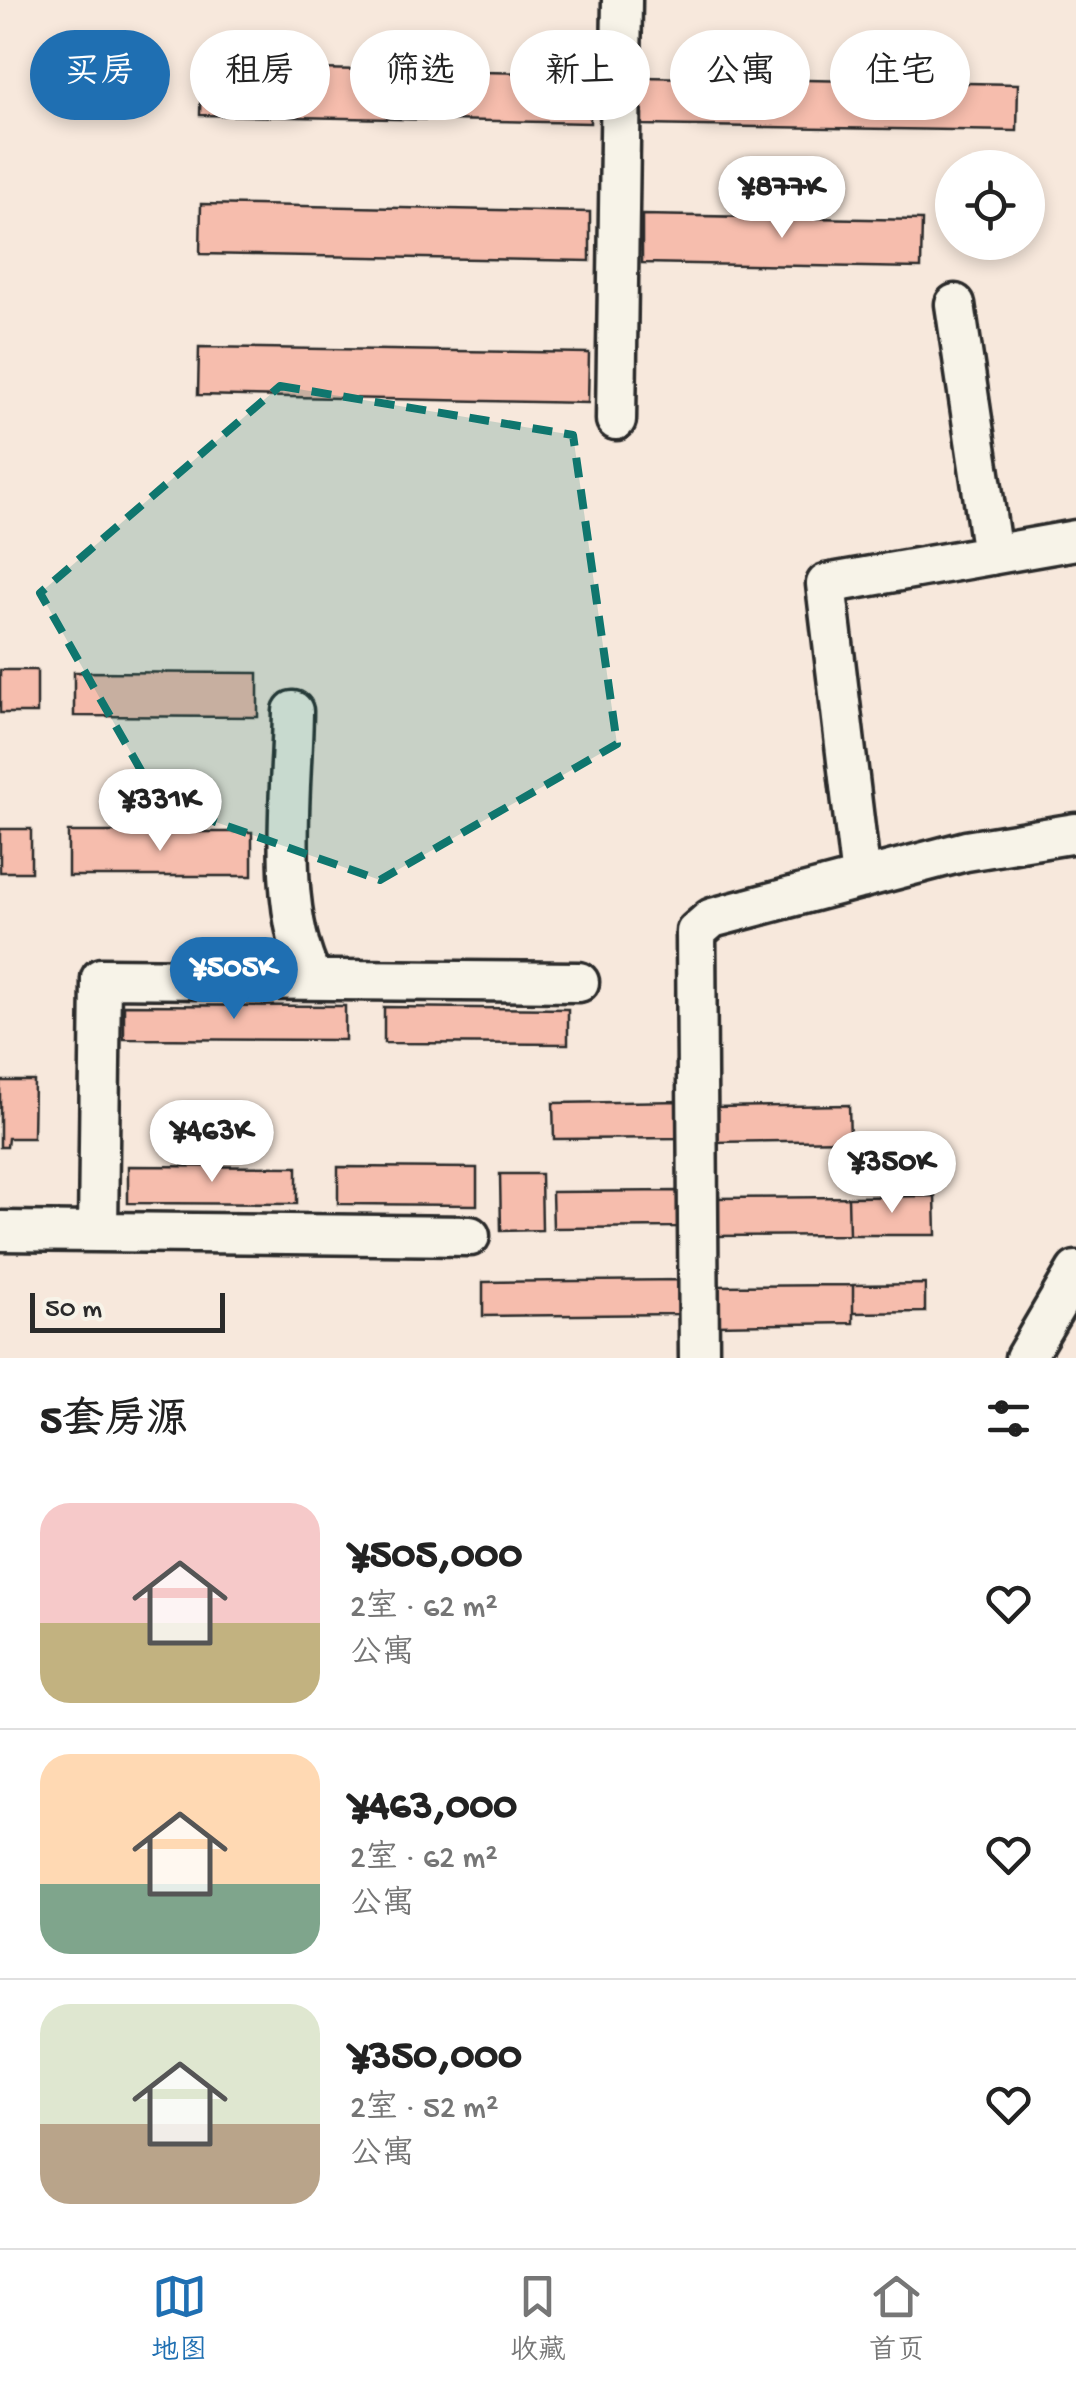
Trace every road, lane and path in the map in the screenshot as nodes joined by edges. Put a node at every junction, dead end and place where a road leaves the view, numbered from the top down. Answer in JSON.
{"nodes":[{"id":1,"x":622,"y":0,"type":"edge"},
{"id":2,"x":955,"y":304,"type":"dead end"},
{"id":3,"x":616,"y":420,"type":"dead end"},
{"id":4,"x":1076,"y":540,"type":"edge"},
{"id":5,"x":992,"y":555,"type":"junction"},
{"id":6,"x":293,"y":711,"type":"dead end"},
{"id":7,"x":1076,"y":833,"type":"edge"},
{"id":8,"x":860,"y":879,"type":"junction"},
{"id":9,"x":314,"y":980,"type":"junction"},
{"id":10,"x":580,"y":982,"type":"dead end"},
{"id":11,"x":0,"y":1232,"type":"edge"},
{"id":12,"x":98,"y":1232,"type":"junction"},
{"id":13,"x":470,"y":1236,"type":"dead end"},
{"id":14,"x":1076,"y":1271,"type":"edge"},
{"id":15,"x":699,"y":1358,"type":"edge"},
{"id":16,"x":1026,"y":1358,"type":"edge"}],
"edges":[{"from":1,"to":3,"type":"street"},
{"from":2,"to":5,"type":"street"},
{"from":4,"to":5,"type":"street"},
{"from":5,"to":8,"type":"street"},
{"from":6,"to":9,"type":"street"},
{"from":7,"to":8,"type":"street"},
{"from":8,"to":15,"type":"street"},
{"from":9,"to":10,"type":"street"},
{"from":9,"to":12,"type":"street"},
{"from":11,"to":12,"type":"street"},
{"from":12,"to":13,"type":"street"},
{"from":14,"to":16,"type":"street"}]}
